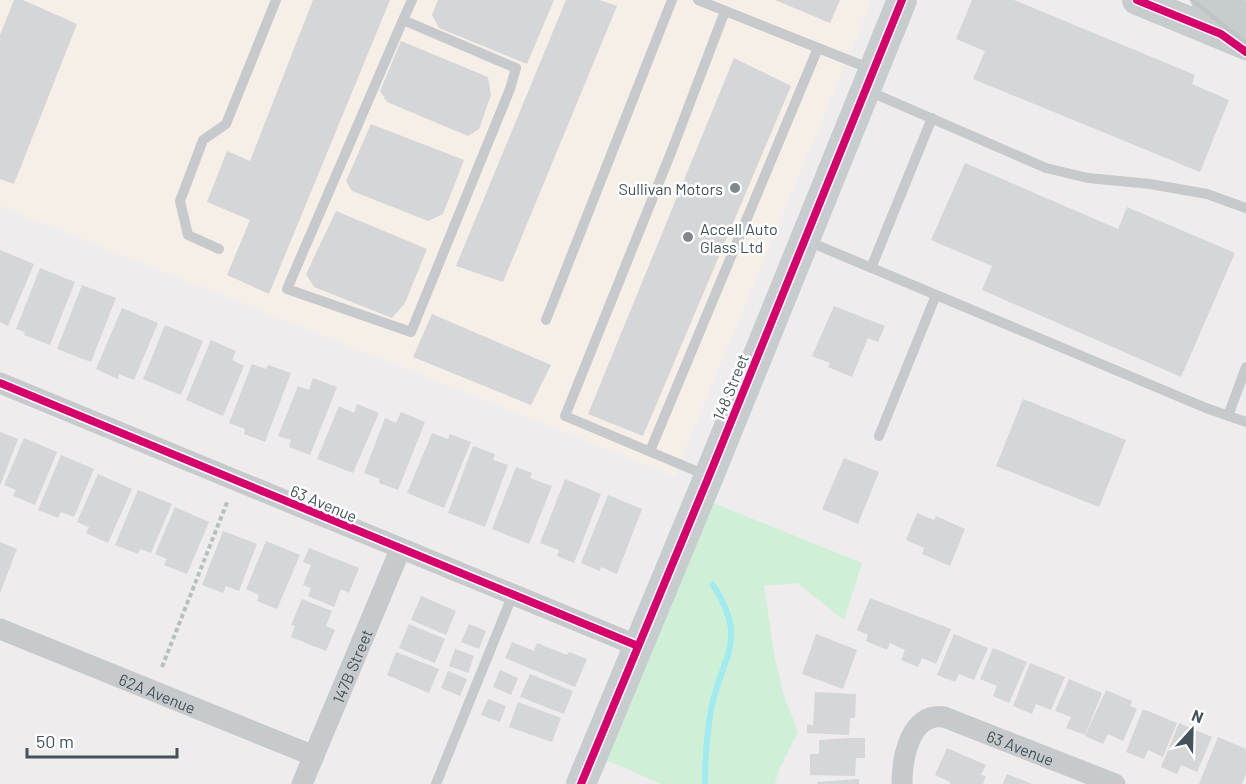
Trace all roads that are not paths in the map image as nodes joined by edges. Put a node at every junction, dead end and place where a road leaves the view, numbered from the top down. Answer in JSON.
{"nodes":[{"id":1,"x":276,"y":0,"type":"edge"},
{"id":2,"x":412,"y":0,"type":"edge"},
{"id":3,"x":672,"y":0,"type":"edge"},
{"id":4,"x":698,"y":0,"type":"edge"},
{"id":5,"x":902,"y":0,"type":"edge"},
{"id":6,"x":1137,"y":0,"type":"edge"},
{"id":7,"x":1206,"y":0,"type":"edge"},
{"id":8,"x":725,"y":11,"type":"junction"},
{"id":9,"x":1246,"y":17,"type":"edge"},
{"id":10,"x":403,"y":20,"type":"junction"},
{"id":11,"x":1246,"y":45,"type":"edge"},
{"id":12,"x":818,"y":48,"type":"junction"},
{"id":13,"x":870,"y":80,"type":"junction"},
{"id":14,"x":932,"y":118,"type":"junction"},
{"id":15,"x":1246,"y":208,"type":"edge"},
{"id":16,"x":805,"y":240,"type":"junction"},
{"id":17,"x":219,"y":249,"type":"dead end"},
{"id":18,"x":871,"y":268,"type":"junction"},
{"id":19,"x":936,"y":295,"type":"junction"},
{"id":20,"x":546,"y":320,"type":"dead end"},
{"id":21,"x":1246,"y":367,"type":"edge"},
{"id":22,"x":0,"y":383,"type":"edge"},
{"id":23,"x":1228,"y":416,"type":"junction"},
{"id":24,"x":1246,"y":422,"type":"edge"},
{"id":25,"x":879,"y":436,"type":"dead end"},
{"id":26,"x":650,"y":451,"type":"junction"},
{"id":27,"x":709,"y":476,"type":"junction"},
{"id":28,"x":400,"y":550,"type":"junction"},
{"id":29,"x":513,"y":594,"type":"junction"},
{"id":30,"x":0,"y":629,"type":"edge"},
{"id":31,"x":638,"y":646,"type":"junction"},
{"id":32,"x":314,"y":756,"type":"junction"},
{"id":33,"x":302,"y":784,"type":"edge"},
{"id":34,"x":436,"y":784,"type":"edge"},
{"id":35,"x":581,"y":784,"type":"edge"},
{"id":36,"x":902,"y":784,"type":"edge"},
{"id":37,"x":1115,"y":784,"type":"edge"}],
"edges":[{"from":1,"to":17,"type":"lane"},
{"from":2,"to":10,"type":"lane"},
{"from":3,"to":20,"type":"lane"},
{"from":4,"to":8,"type":"lane"},
{"from":5,"to":13,"type":"main road","name":"148 Street"},
{"from":6,"to":11,"type":"main road"},
{"from":7,"to":9,"type":"main road"},
{"from":8,"to":12,"type":"lane"},
{"from":8,"to":26,"type":"lane"},
{"from":10,"to":10,"type":"lane"},
{"from":12,"to":13,"type":"lane"},
{"from":12,"to":26,"type":"lane"},
{"from":13,"to":14,"type":"lane"},
{"from":13,"to":16,"type":"main road","name":"148 Street"},
{"from":14,"to":15,"type":"lane"},
{"from":14,"to":18,"type":"lane"},
{"from":16,"to":18,"type":"lane"},
{"from":16,"to":27,"type":"main road","name":"148 Street"},
{"from":18,"to":19,"type":"lane"},
{"from":19,"to":23,"type":"lane"},
{"from":19,"to":25,"type":"lane"},
{"from":21,"to":23,"type":"lane"},
{"from":22,"to":28,"type":"street","name":"63 Avenue"},
{"from":23,"to":24,"type":"lane"},
{"from":26,"to":27,"type":"lane"},
{"from":27,"to":31,"type":"main road","name":"148 Street"},
{"from":28,"to":29,"type":"street","name":"63 Avenue"},
{"from":28,"to":32,"type":"street","name":"147B Street"},
{"from":29,"to":31,"type":"street","name":"63 Avenue"},
{"from":29,"to":34,"type":"lane"},
{"from":30,"to":32,"type":"street","name":"62A Avenue"},
{"from":31,"to":35,"type":"main road","name":"148 Street"},
{"from":32,"to":33,"type":"street","name":"147B Street"},
{"from":36,"to":37,"type":"street","name":"63 Avenue"}]}
